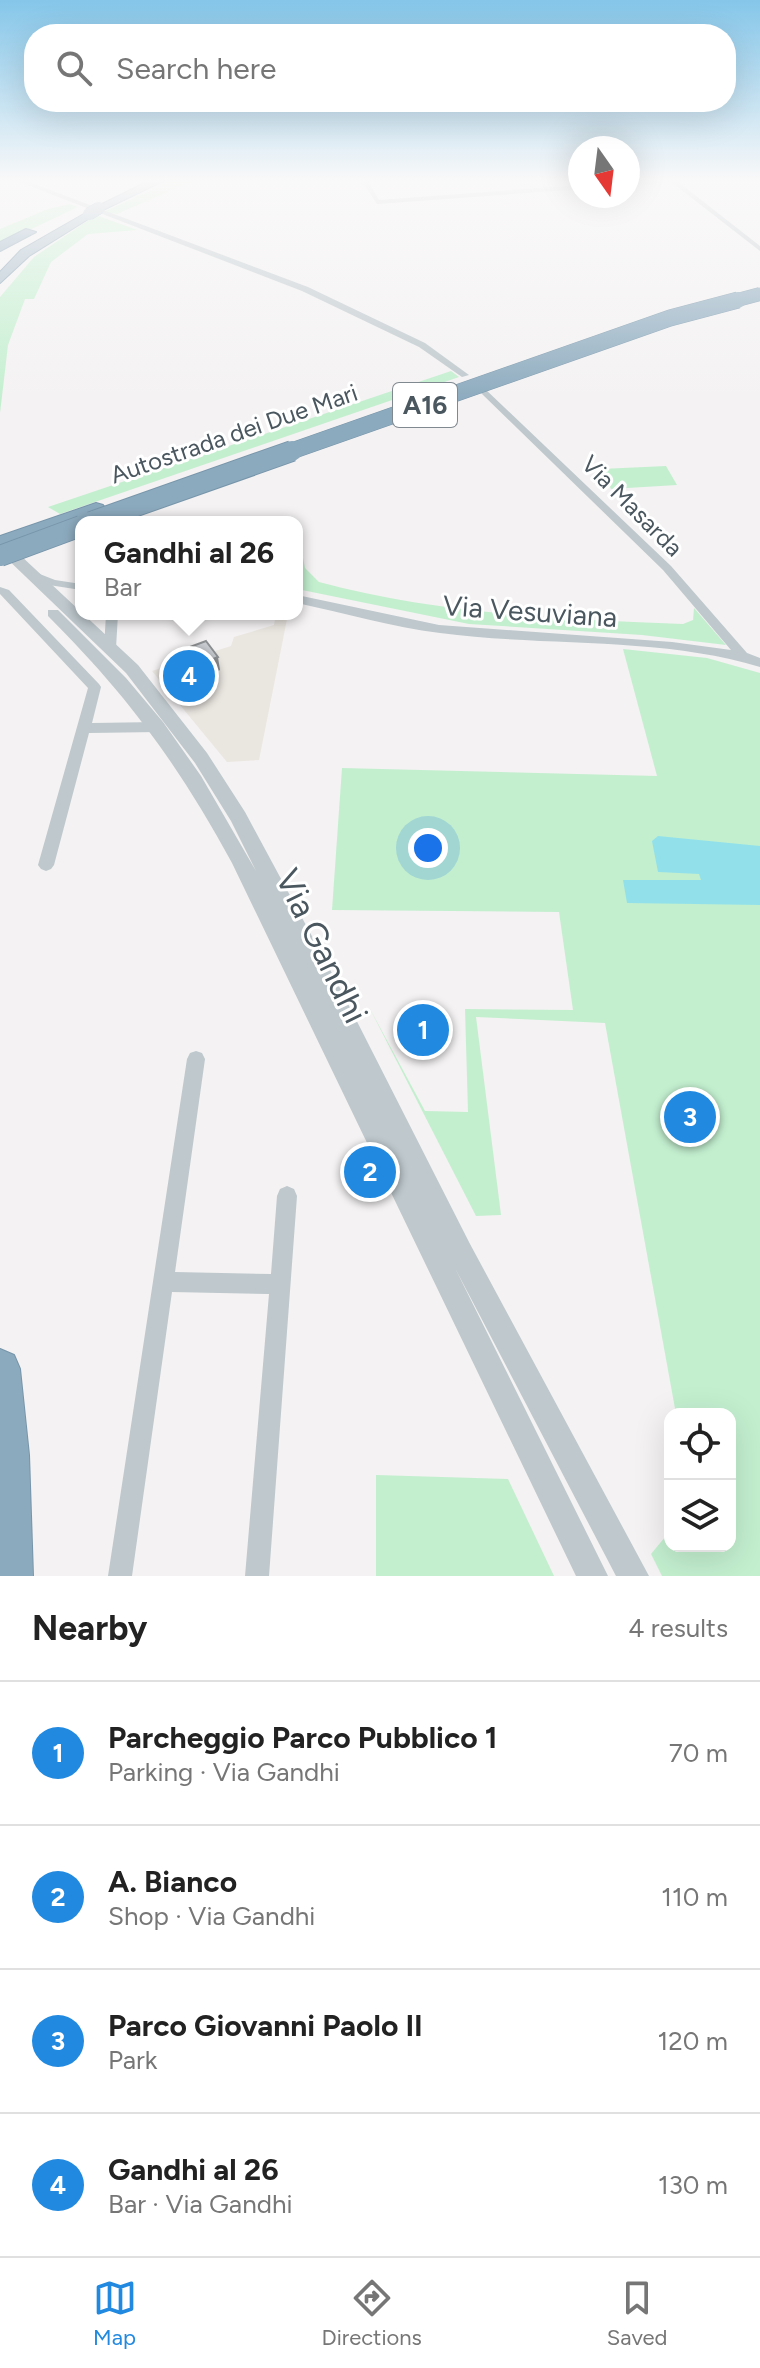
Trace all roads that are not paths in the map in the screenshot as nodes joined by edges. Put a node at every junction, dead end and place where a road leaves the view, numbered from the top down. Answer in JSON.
{"nodes":[{"id":1,"x":23,"y":255,"type":"edge"},
{"id":2,"x":212,"y":255,"type":"edge"},
{"id":3,"x":1,"y":274,"type":"edge"},
{"id":4,"x":760,"y":288,"type":"edge"},
{"id":5,"x":760,"y":294,"type":"edge"},
{"id":6,"x":465,"y":375,"type":"dead end"},
{"id":7,"x":484,"y":391,"type":"dead end"},
{"id":8,"x":93,"y":516,"type":"edge"},
{"id":9,"x":75,"y":523,"type":"edge"},
{"id":10,"x":75,"y":528,"type":"edge"},
{"id":11,"x":1,"y":552,"type":"edge"},
{"id":12,"x":32,"y":574,"type":"junction"},
{"id":13,"x":75,"y":586,"type":"edge"},
{"id":14,"x":0,"y":590,"type":"edge"},
{"id":15,"x":303,"y":600,"type":"edge"},
{"id":16,"x":75,"y":617,"type":"edge"},
{"id":17,"x":79,"y":620,"type":"edge"},
{"id":18,"x":112,"y":620,"type":"edge"},
{"id":19,"x":110,"y":648,"type":"junction"},
{"id":20,"x":743,"y":656,"type":"junction"},
{"id":21,"x":760,"y":663,"type":"edge"},
{"id":22,"x":158,"y":727,"type":"junction"},
{"id":23,"x":83,"y":728,"type":"junction"},
{"id":24,"x":46,"y":865,"type":"dead end"},
{"id":25,"x":196,"y":1059,"type":"dead end"},
{"id":26,"x":287,"y":1196,"type":"dead end"},
{"id":27,"x":163,"y":1282,"type":"junction"},
{"id":28,"x":280,"y":1284,"type":"junction"},
{"id":29,"x":0,"y":1369,"type":"edge"},
{"id":30,"x":4,"y":1470,"type":"edge"},
{"id":31,"x":10,"y":1576,"type":"edge"},
{"id":32,"x":120,"y":1576,"type":"edge"},
{"id":33,"x":257,"y":1576,"type":"edge"},
{"id":34,"x":592,"y":1576,"type":"edge"},
{"id":35,"x":633,"y":1576,"type":"edge"}],
"edges":[{"from":1,"to":3,"type":"highway"},
{"from":2,"to":6,"type":"street"},
{"from":4,"to":8,"type":"highway","name":"Autostrada dei Due Mari","number":"A16","bridge":true},
{"from":5,"to":8,"type":"highway","name":"Autostrada dei Due Mari","number":"A16","bridge":true},
{"from":7,"to":20,"type":"street","name":"Via Masarda"},
{"from":9,"to":11,"type":"highway","name":"Autostrada dei Due Mari","number":"A16"},
{"from":10,"to":11,"type":"highway","bridge":true},
{"from":11,"to":12,"type":"street","name":"Via Gandhi"},
{"from":11,"to":22,"type":"street","name":"Via Gandhi"},
{"from":12,"to":13,"type":"street"},
{"from":12,"to":16,"type":"street","name":"Via Gandhi"},
{"from":14,"to":23,"type":"street"},
{"from":15,"to":20,"type":"street","name":"Via Vesuviana"},
{"from":17,"to":19,"type":"street","name":"Via Gandhi"},
{"from":18,"to":19,"type":"street"},
{"from":19,"to":35,"type":"street","name":"Via Gandhi"},
{"from":20,"to":21,"type":"street","name":"Via Vesuviana"},
{"from":22,"to":23,"type":"street"},
{"from":22,"to":34,"type":"street","name":"Via Gandhi"},
{"from":23,"to":24,"type":"street"},
{"from":25,"to":27,"type":"street"},
{"from":26,"to":28,"type":"street"},
{"from":27,"to":28,"type":"street"},
{"from":27,"to":32,"type":"street"},
{"from":28,"to":33,"type":"street"},
{"from":29,"to":30,"type":"highway"},
{"from":30,"to":31,"type":"highway"}]}
